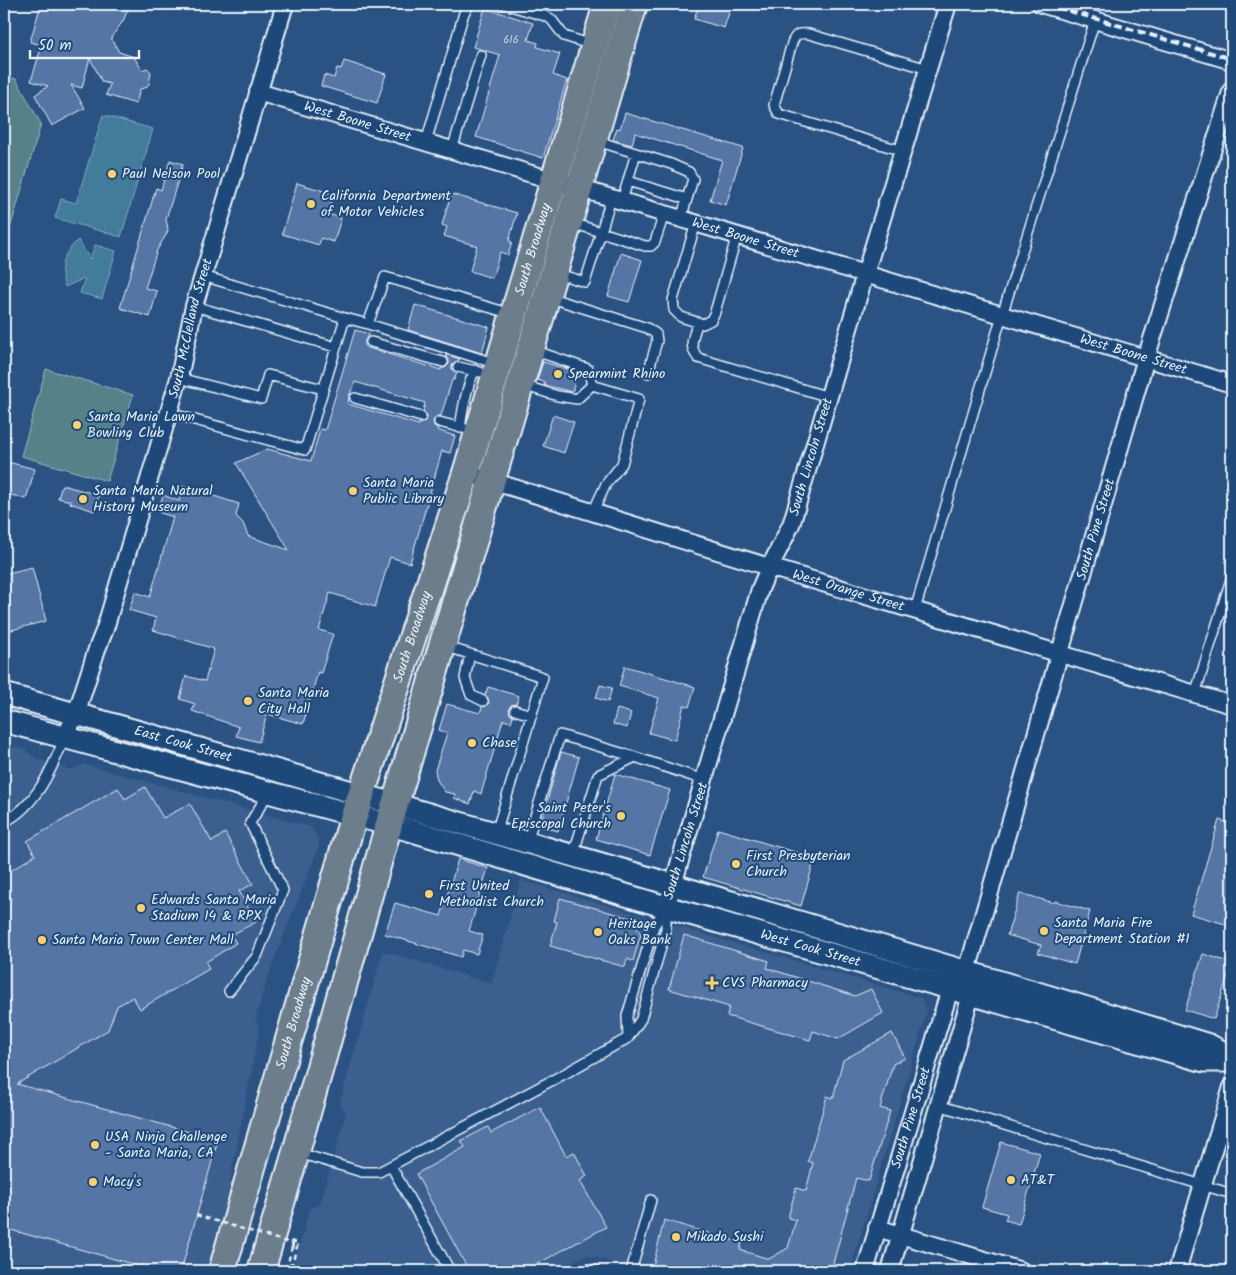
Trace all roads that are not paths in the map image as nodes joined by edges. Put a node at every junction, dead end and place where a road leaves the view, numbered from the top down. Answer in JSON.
{"nodes":[{"id":1,"x":285,"y":4,"type":"edge"},
{"id":2,"x":470,"y":4,"type":"edge"},
{"id":3,"x":504,"y":4,"type":"edge"},
{"id":4,"x":608,"y":4,"type":"edge"},
{"id":5,"x":634,"y":4,"type":"edge"},
{"id":6,"x":948,"y":4,"type":"edge"},
{"id":7,"x":1041,"y":4,"type":"edge"},
{"id":8,"x":1095,"y":20,"type":"junction"},
{"id":9,"x":595,"y":46,"type":"junction"},
{"id":10,"x":481,"y":55,"type":"dead end"},
{"id":11,"x":1232,"y":61,"type":"edge"},
{"id":12,"x":928,"y":69,"type":"junction"},
{"id":13,"x":1232,"y":89,"type":"edge"},
{"id":14,"x":258,"y":92,"type":"junction"},
{"id":15,"x":594,"y":140,"type":"junction"},
{"id":16,"x":426,"y":142,"type":"junction"},
{"id":17,"x":452,"y":150,"type":"junction"},
{"id":18,"x":903,"y":151,"type":"junction"},
{"id":19,"x":636,"y":153,"type":"junction"},
{"id":20,"x":555,"y":180,"type":"junction"},
{"id":21,"x":628,"y":181,"type":"junction"},
{"id":22,"x":580,"y":188,"type":"junction"},
{"id":23,"x":616,"y":199,"type":"junction"},
{"id":24,"x":687,"y":199,"type":"junction"},
{"id":25,"x":664,"y":214,"type":"junction"},
{"id":26,"x":689,"y":221,"type":"junction"},
{"id":27,"x":569,"y":222,"type":"junction"},
{"id":28,"x":600,"y":232,"type":"junction"},
{"id":29,"x":736,"y":235,"type":"junction"},
{"id":30,"x":865,"y":274,"type":"junction"},
{"id":31,"x":203,"y":276,"type":"junction"},
{"id":32,"x":551,"y":285,"type":"junction"},
{"id":33,"x":194,"y":306,"type":"junction"},
{"id":34,"x":514,"y":315,"type":"junction"},
{"id":35,"x":1002,"y":315,"type":"junction"},
{"id":36,"x":345,"y":318,"type":"junction"},
{"id":37,"x":698,"y":322,"type":"junction"},
{"id":38,"x":368,"y":324,"type":"junction"},
{"id":39,"x":371,"y":342,"type":"dead end"},
{"id":40,"x":336,"y":348,"type":"junction"},
{"id":41,"x":531,"y":349,"type":"junction"},
{"id":42,"x":1146,"y":358,"type":"junction"},
{"id":43,"x":443,"y":362,"type":"dead end"},
{"id":44,"x":458,"y":366,"type":"dead end"},
{"id":45,"x":490,"y":370,"type":"junction"},
{"id":46,"x":648,"y":373,"type":"dead end"},
{"id":47,"x":179,"y":378,"type":"junction"},
{"id":48,"x":521,"y":384,"type":"junction"},
{"id":49,"x":1232,"y":384,"type":"edge"},
{"id":50,"x":592,"y":386,"type":"junction"},
{"id":51,"x":323,"y":389,"type":"junction"},
{"id":52,"x":829,"y":397,"type":"junction"},
{"id":53,"x":355,"y":398,"type":"dead end"},
{"id":54,"x":169,"y":413,"type":"junction"},
{"id":55,"x":421,"y":417,"type":"dead end"},
{"id":56,"x":440,"y":422,"type":"dead end"},
{"id":57,"x":469,"y":430,"type":"junction"},
{"id":58,"x":466,"y":473,"type":"junction"},
{"id":59,"x":492,"y":481,"type":"junction"},
{"id":60,"x":593,"y":512,"type":"junction"},
{"id":61,"x":769,"y":566,"type":"junction"},
{"id":62,"x":1232,"y":576,"type":"edge"},
{"id":63,"x":915,"y":610,"type":"junction"},
{"id":64,"x":442,"y":646,"type":"junction"},
{"id":65,"x":470,"y":654,"type":"junction"},
{"id":66,"x":1060,"y":654,"type":"junction"},
{"id":67,"x":4,"y":694,"type":"edge"},
{"id":68,"x":1195,"y":694,"type":"junction"},
{"id":69,"x":484,"y":701,"type":"dead end"},
{"id":70,"x":1232,"y":705,"type":"edge"},
{"id":71,"x":515,"y":710,"type":"dead end"},
{"id":72,"x":76,"y":714,"type":"junction"},
{"id":73,"x":531,"y":715,"type":"junction"},
{"id":74,"x":4,"y":721,"type":"edge"},
{"id":75,"x":65,"y":737,"type":"junction"},
{"id":76,"x":634,"y":757,"type":"junction"},
{"id":77,"x":704,"y":780,"type":"junction"},
{"id":78,"x":269,"y":792,"type":"junction"},
{"id":79,"x":358,"y":805,"type":"junction"},
{"id":80,"x":392,"y":814,"type":"junction"},
{"id":81,"x":4,"y":822,"type":"edge"},
{"id":82,"x":496,"y":834,"type":"junction"},
{"id":83,"x":527,"y":842,"type":"junction"},
{"id":84,"x":573,"y":856,"type":"junction"},
{"id":85,"x":674,"y":884,"type":"junction"},
{"id":86,"x":666,"y":907,"type":"junction"},
{"id":87,"x":967,"y":971,"type":"junction"},
{"id":88,"x":950,"y":989,"type":"junction"},
{"id":89,"x":229,"y":991,"type":"dead end"},
{"id":90,"x":971,"y":995,"type":"junction"},
{"id":91,"x":628,"y":1038,"type":"junction"},
{"id":92,"x":1232,"y":1057,"type":"edge"},
{"id":93,"x":1232,"y":1061,"type":"edge"},
{"id":94,"x":1232,"y":1087,"type":"edge"},
{"id":95,"x":938,"y":1105,"type":"junction"},
{"id":96,"x":296,"y":1152,"type":"junction"},
{"id":97,"x":391,"y":1166,"type":"junction"},
{"id":98,"x":1203,"y":1185,"type":"junction"},
{"id":99,"x":1232,"y":1194,"type":"edge"},
{"id":100,"x":651,"y":1200,"type":"dead end"},
{"id":101,"x":877,"y":1228,"type":"junction"},
{"id":102,"x":901,"y":1235,"type":"junction"},
{"id":103,"x":222,"y":1271,"type":"edge"},
{"id":104,"x":261,"y":1271,"type":"edge"},
{"id":105,"x":450,"y":1271,"type":"edge"},
{"id":106,"x":581,"y":1271,"type":"edge"},
{"id":107,"x":596,"y":1271,"type":"edge"},
{"id":108,"x":631,"y":1271,"type":"edge"},
{"id":109,"x":864,"y":1271,"type":"edge"},
{"id":110,"x":890,"y":1271,"type":"edge"},
{"id":111,"x":1022,"y":1271,"type":"edge"},
{"id":112,"x":1177,"y":1271,"type":"edge"}],
"edges":[{"from":1,"to":14,"type":"street","name":"South McClelland Street"},
{"from":2,"to":16,"type":"lane"},
{"from":3,"to":9,"type":"lane"},
{"from":4,"to":9,"type":"main road","name":"South Broadway"},
{"from":5,"to":15,"type":"main road","name":"South Broadway"},
{"from":6,"to":12,"type":"street","name":"South Lincoln Street"},
{"from":7,"to":8,"type":"street"},
{"from":8,"to":11,"type":"street"},
{"from":8,"to":35,"type":"lane"},
{"from":9,"to":20,"type":"main road","name":"South Broadway"},
{"from":10,"to":17,"type":"lane"},
{"from":12,"to":18,"type":"street","name":"South Lincoln Street"},
{"from":12,"to":18,"type":"lane"},
{"from":13,"to":42,"type":"street","name":"South Pine Street"},
{"from":14,"to":16,"type":"street","name":"West Boone Street"},
{"from":14,"to":31,"type":"street","name":"South McClelland Street"},
{"from":15,"to":19,"type":"lane"},
{"from":15,"to":22,"type":"main road","name":"South Broadway"},
{"from":16,"to":17,"type":"street","name":"West Boone Street"},
{"from":17,"to":20,"type":"street","name":"West Boone Street"},
{"from":18,"to":30,"type":"street","name":"South Lincoln Street"},
{"from":19,"to":21,"type":"lane"},
{"from":19,"to":24,"type":"lane"},
{"from":20,"to":22,"type":"street","name":"West Boone Street"},
{"from":20,"to":34,"type":"main road","name":"South Broadway"},
{"from":21,"to":23,"type":"lane"},
{"from":21,"to":24,"type":"lane"},
{"from":22,"to":23,"type":"street","name":"West Boone Street"},
{"from":22,"to":27,"type":"main road","name":"South Broadway"},
{"from":23,"to":25,"type":"street","name":"West Boone Street"},
{"from":23,"to":28,"type":"lane"},
{"from":24,"to":26,"type":"lane"},
{"from":25,"to":26,"type":"street","name":"West Boone Street"},
{"from":25,"to":28,"type":"lane"},
{"from":26,"to":29,"type":"street","name":"West Boone Street"},
{"from":26,"to":37,"type":"lane"},
{"from":27,"to":28,"type":"lane"},
{"from":27,"to":32,"type":"main road","name":"South Broadway"},
{"from":28,"to":32,"type":"lane"},
{"from":29,"to":30,"type":"street","name":"West Boone Street"},
{"from":29,"to":37,"type":"lane"},
{"from":30,"to":35,"type":"street","name":"West Boone Street"},
{"from":30,"to":52,"type":"street","name":"South Lincoln Street"},
{"from":31,"to":33,"type":"street","name":"South McClelland Street"},
{"from":31,"to":36,"type":"lane"},
{"from":32,"to":41,"type":"main road","name":"South Broadway"},
{"from":32,"to":46,"type":"lane"},
{"from":33,"to":40,"type":"lane"},
{"from":33,"to":47,"type":"street","name":"South McClelland Street"},
{"from":34,"to":38,"type":"lane"},
{"from":34,"to":45,"type":"main road","name":"South Broadway"},
{"from":35,"to":42,"type":"street","name":"West Boone Street"},
{"from":35,"to":63,"type":"lane"},
{"from":36,"to":38,"type":"lane"},
{"from":36,"to":40,"type":"lane"},
{"from":37,"to":52,"type":"lane"},
{"from":38,"to":45,"type":"lane"},
{"from":39,"to":43,"type":"lane"},
{"from":40,"to":51,"type":"lane"},
{"from":41,"to":48,"type":"main road","name":"South Broadway"},
{"from":41,"to":50,"type":"lane"},
{"from":42,"to":49,"type":"street","name":"West Boone Street"},
{"from":42,"to":66,"type":"street","name":"South Pine Street"},
{"from":44,"to":45,"type":"lane"},
{"from":45,"to":57,"type":"main road","name":"South Broadway"},
{"from":47,"to":51,"type":"lane"},
{"from":47,"to":54,"type":"street","name":"South McClelland Street"},
{"from":48,"to":50,"type":"lane"},
{"from":48,"to":59,"type":"main road","name":"South Broadway"},
{"from":50,"to":60,"type":"lane"},
{"from":51,"to":54,"type":"lane"},
{"from":52,"to":61,"type":"street","name":"South Lincoln Street"},
{"from":53,"to":55,"type":"lane"},
{"from":54,"to":72,"type":"street","name":"South McClelland Street"},
{"from":56,"to":57,"type":"lane"},
{"from":57,"to":58,"type":"main road","name":"South Broadway"},
{"from":58,"to":59,"type":"street","name":"West Orange Street"},
{"from":58,"to":79,"type":"main road","name":"South Broadway"},
{"from":59,"to":60,"type":"street","name":"West Orange Street"},
{"from":59,"to":64,"type":"main road","name":"South Broadway"},
{"from":60,"to":61,"type":"street","name":"West Orange Street"},
{"from":61,"to":63,"type":"street","name":"West Orange Street"},
{"from":61,"to":77,"type":"street","name":"South Lincoln Street"},
{"from":62,"to":68,"type":"lane"},
{"from":63,"to":66,"type":"street","name":"West Orange Street"},
{"from":64,"to":65,"type":"lane"},
{"from":64,"to":80,"type":"main road","name":"South Broadway"},
{"from":65,"to":69,"type":"lane"},
{"from":65,"to":73,"type":"lane"},
{"from":66,"to":68,"type":"street","name":"West Orange Street"},
{"from":66,"to":87,"type":"street","name":"South Pine Street"},
{"from":67,"to":72,"type":"street","name":"East Cook Street"},
{"from":68,"to":70,"type":"street","name":"West Orange Street"},
{"from":71,"to":73,"type":"lane"},
{"from":72,"to":75,"type":"street","name":"South McClelland Street"},
{"from":72,"to":79,"type":"street","name":"East Cook Street"},
{"from":73,"to":82,"type":"lane"},
{"from":74,"to":75,"type":"street","name":"East Cook Street"},
{"from":75,"to":78,"type":"street","name":"East Cook Street"},
{"from":75,"to":81,"type":"lane"},
{"from":76,"to":77,"type":"lane"},
{"from":76,"to":83,"type":"lane"},
{"from":76,"to":84,"type":"lane"},
{"from":77,"to":85,"type":"street","name":"South Lincoln Street"},
{"from":78,"to":79,"type":"street","name":"East Cook Street"},
{"from":78,"to":89,"type":"lane"},
{"from":79,"to":80,"type":"street"},
{"from":79,"to":103,"type":"main road","name":"South Broadway"},
{"from":80,"to":82,"type":"street","name":"West Cook Street"},
{"from":80,"to":86,"type":"street","name":"West Cook Street"},
{"from":80,"to":96,"type":"main road","name":"South Broadway"},
{"from":82,"to":83,"type":"street","name":"West Cook Street"},
{"from":83,"to":84,"type":"street","name":"West Cook Street"},
{"from":84,"to":85,"type":"street","name":"West Cook Street"},
{"from":85,"to":86,"type":"street","name":"South Lincoln Street"},
{"from":85,"to":87,"type":"street","name":"West Cook Street"},
{"from":86,"to":88,"type":"street","name":"West Cook Street"},
{"from":86,"to":91,"type":"lane"},
{"from":86,"to":91,"type":"lane"},
{"from":87,"to":88,"type":"street","name":"South Pine Street"},
{"from":87,"to":90,"type":"street","name":"South Pine Street"},
{"from":87,"to":92,"type":"street","name":"West Cook Street"},
{"from":88,"to":90,"type":"street","name":"West Cook Street"},
{"from":88,"to":101,"type":"street","name":"South Pine Street"},
{"from":90,"to":93,"type":"street","name":"West Cook Street"},
{"from":90,"to":95,"type":"street","name":"South Pine Street"},
{"from":91,"to":97,"type":"lane"},
{"from":94,"to":98,"type":"street"},
{"from":95,"to":98,"type":"lane"},
{"from":95,"to":102,"type":"street","name":"South Pine Street"},
{"from":96,"to":97,"type":"lane"},
{"from":96,"to":104,"type":"main road","name":"South Broadway"},
{"from":97,"to":105,"type":"lane"},
{"from":98,"to":99,"type":"lane"},
{"from":98,"to":112,"type":"street"},
{"from":100,"to":108,"type":"lane"},
{"from":101,"to":102,"type":"street"},
{"from":101,"to":109,"type":"street","name":"South Pine Street"},
{"from":102,"to":110,"type":"street","name":"South Pine Street"},
{"from":102,"to":111,"type":"street"},
{"from":106,"to":107,"type":"lane"}]}
